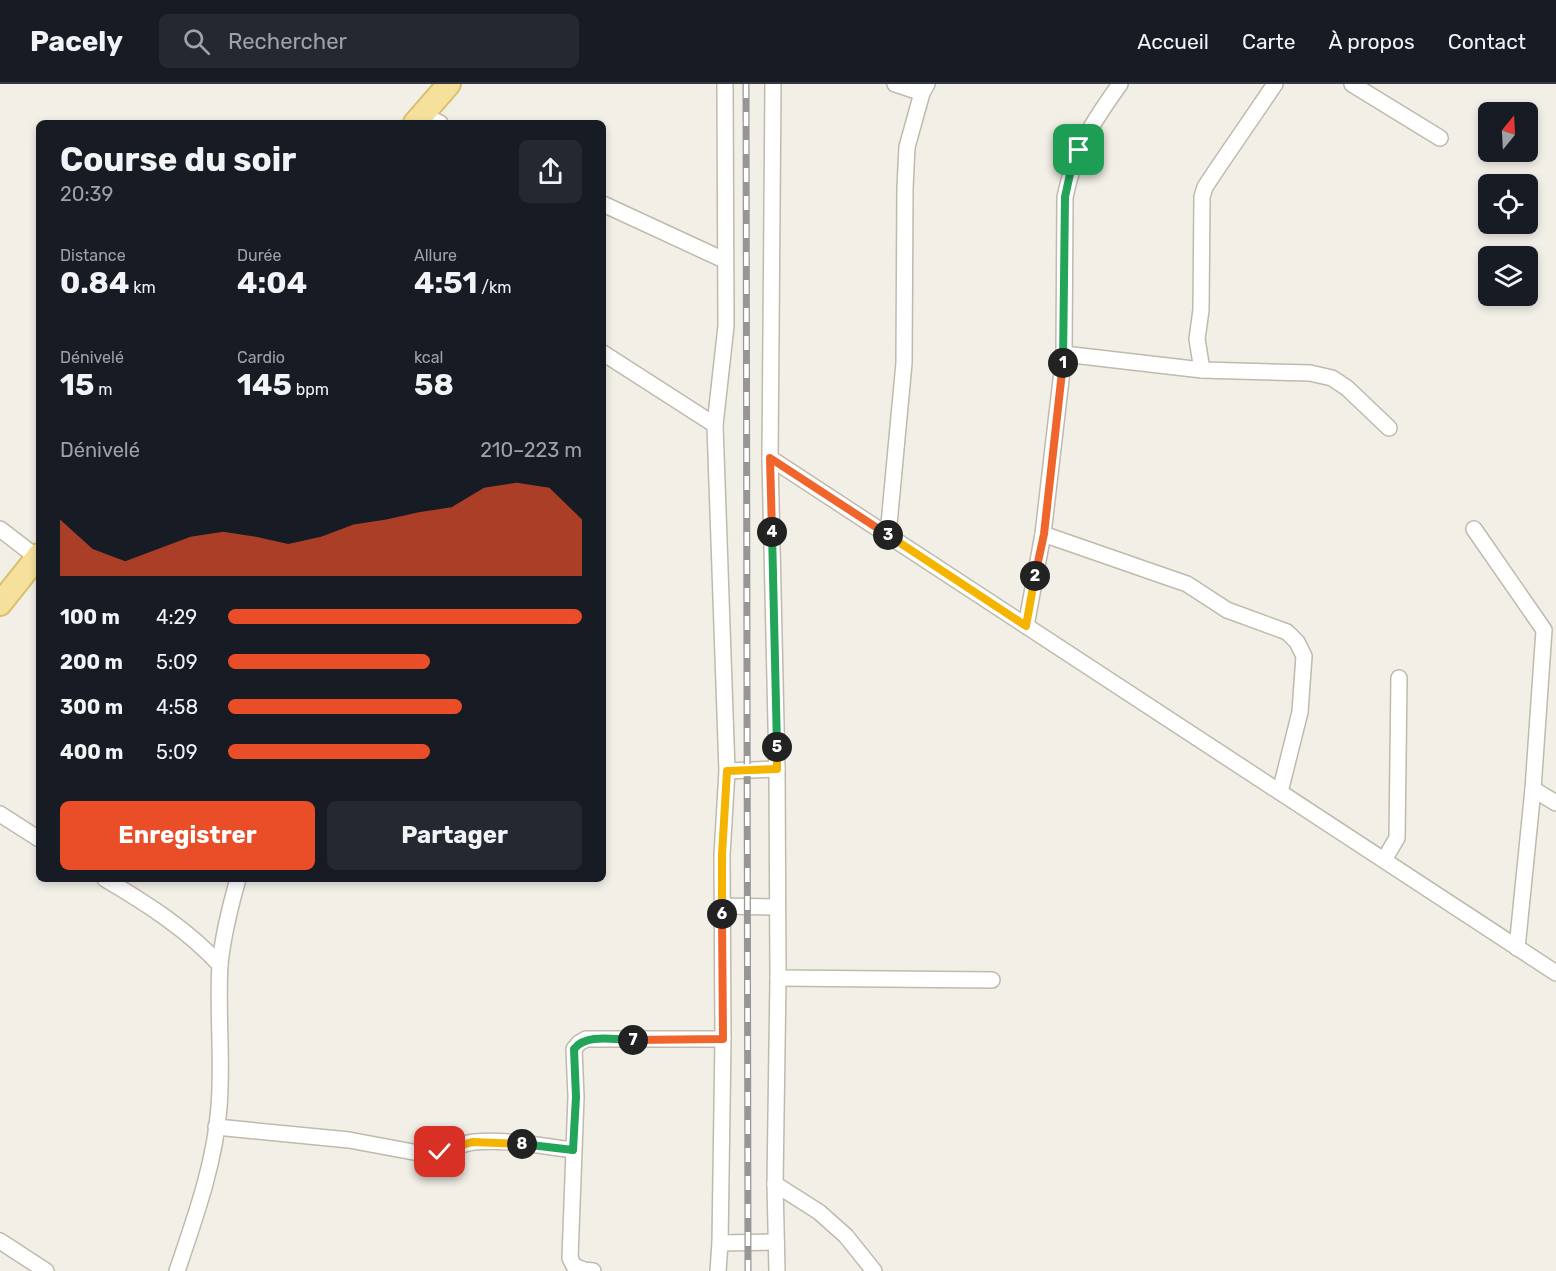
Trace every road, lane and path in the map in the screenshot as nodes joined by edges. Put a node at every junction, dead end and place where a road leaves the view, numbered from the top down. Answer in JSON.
{"nodes":[{"id":1,"x":448,"y":84,"type":"edge"},
{"id":2,"x":725,"y":84,"type":"edge"},
{"id":3,"x":773,"y":84,"type":"edge"},
{"id":4,"x":895,"y":84,"type":"edge"},
{"id":5,"x":1120,"y":84,"type":"edge"},
{"id":6,"x":1275,"y":84,"type":"edge"},
{"id":7,"x":1352,"y":84,"type":"edge"},
{"id":8,"x":925,"y":88,"type":"edge"},
{"id":9,"x":426,"y":120,"type":"edge"},
{"id":10,"x":1440,"y":138,"type":"dead end"},
{"id":11,"x":606,"y":205,"type":"edge"},
{"id":12,"x":724,"y":260,"type":"junction"},
{"id":13,"x":1064,"y":354,"type":"junction"},
{"id":14,"x":606,"y":355,"type":"edge"},
{"id":15,"x":606,"y":367,"type":"edge"},
{"id":16,"x":628,"y":369,"type":"junction"},
{"id":17,"x":1202,"y":370,"type":"junction"},
{"id":18,"x":715,"y":425,"type":"junction"},
{"id":19,"x":1389,"y":428,"type":"dead end"},
{"id":20,"x":770,"y":458,"type":"junction"},
{"id":21,"x":0,"y":529,"type":"edge"},
{"id":22,"x":1474,"y":529,"type":"dead end"},
{"id":23,"x":1044,"y":534,"type":"junction"},
{"id":24,"x":888,"y":535,"type":"junction"},
{"id":25,"x":36,"y":556,"type":"edge"},
{"id":26,"x":36,"y":559,"type":"edge"},
{"id":27,"x":0,"y":604,"type":"edge"},
{"id":28,"x":1026,"y":626,"type":"junction"},
{"id":29,"x":1550,"y":634,"type":"edge"},
{"id":30,"x":1399,"y":678,"type":"dead end"},
{"id":31,"x":777,"y":769,"type":"junction"},
{"id":32,"x":727,"y":771,"type":"junction"},
{"id":33,"x":1533,"y":789,"type":"junction"},
{"id":34,"x":1280,"y":792,"type":"junction"},
{"id":35,"x":1556,"y":803,"type":"edge"},
{"id":36,"x":0,"y":814,"type":"edge"},
{"id":37,"x":36,"y":837,"type":"edge"},
{"id":38,"x":1383,"y":860,"type":"junction"},
{"id":39,"x":110,"y":882,"type":"edge"},
{"id":40,"x":237,"y":882,"type":"edge"},
{"id":41,"x":722,"y":906,"type":"junction"},
{"id":42,"x":777,"y":907,"type":"junction"},
{"id":43,"x":224,"y":936,"type":"junction"},
{"id":44,"x":202,"y":945,"type":"junction"},
{"id":45,"x":1517,"y":948,"type":"junction"},
{"id":46,"x":220,"y":965,"type":"junction"},
{"id":47,"x":1556,"y":973,"type":"edge"},
{"id":48,"x":778,"y":978,"type":"junction"},
{"id":49,"x":992,"y":980,"type":"dead end"},
{"id":50,"x":723,"y":1039,"type":"junction"},
{"id":51,"x":216,"y":1127,"type":"junction"},
{"id":52,"x":573,"y":1150,"type":"junction"},
{"id":53,"x":775,"y":1184,"type":"junction"},
{"id":54,"x":0,"y":1241,"type":"edge"},
{"id":55,"x":776,"y":1242,"type":"junction"},
{"id":56,"x":720,"y":1244,"type":"junction"},
{"id":57,"x":46,"y":1271,"type":"edge"},
{"id":58,"x":177,"y":1271,"type":"edge"},
{"id":59,"x":593,"y":1271,"type":"edge"},
{"id":60,"x":702,"y":1271,"type":"edge"},
{"id":61,"x":718,"y":1271,"type":"edge"},
{"id":62,"x":777,"y":1271,"type":"edge"},
{"id":63,"x":874,"y":1271,"type":"edge"}],
"edges":[{"from":1,"to":9,"type":"main road"},
{"from":2,"to":12,"type":"street"},
{"from":3,"to":20,"type":"street"},
{"from":4,"to":8,"type":"street"},
{"from":5,"to":13,"type":"street"},
{"from":6,"to":17,"type":"street"},
{"from":7,"to":10,"type":"street"},
{"from":8,"to":24,"type":"street"},
{"from":11,"to":12,"type":"street"},
{"from":12,"to":18,"type":"street"},
{"from":13,"to":17,"type":"street"},
{"from":13,"to":23,"type":"street"},
{"from":14,"to":16,"type":"street"},
{"from":15,"to":16,"type":"street"},
{"from":16,"to":18,"type":"street"},
{"from":17,"to":19,"type":"street"},
{"from":18,"to":32,"type":"street"},
{"from":20,"to":24,"type":"street"},
{"from":20,"to":31,"type":"street"},
{"from":21,"to":25,"type":"street"},
{"from":22,"to":29,"type":"street"},
{"from":23,"to":28,"type":"street"},
{"from":23,"to":34,"type":"street"},
{"from":24,"to":28,"type":"street"},
{"from":26,"to":27,"type":"main road"},
{"from":28,"to":34,"type":"street"},
{"from":29,"to":33,"type":"street"},
{"from":30,"to":38,"type":"street"},
{"from":31,"to":32,"type":"street"},
{"from":31,"to":42,"type":"street"},
{"from":32,"to":41,"type":"street"},
{"from":33,"to":35,"type":"street"},
{"from":33,"to":45,"type":"street"},
{"from":34,"to":38,"type":"street"},
{"from":36,"to":37,"type":"street"},
{"from":38,"to":45,"type":"street"},
{"from":39,"to":44,"type":"street"},
{"from":40,"to":43,"type":"street"},
{"from":41,"to":42,"type":"street"},
{"from":41,"to":50,"type":"street"},
{"from":42,"to":48,"type":"street"},
{"from":43,"to":44,"type":"street"},
{"from":43,"to":46,"type":"street"},
{"from":44,"to":46,"type":"street"},
{"from":45,"to":47,"type":"street"},
{"from":46,"to":51,"type":"street"},
{"from":48,"to":49,"type":"street"},
{"from":48,"to":53,"type":"street"},
{"from":50,"to":52,"type":"street"},
{"from":50,"to":56,"type":"street"},
{"from":51,"to":52,"type":"street"},
{"from":51,"to":58,"type":"street"},
{"from":52,"to":59,"type":"street"},
{"from":53,"to":55,"type":"street"},
{"from":53,"to":63,"type":"street"},
{"from":54,"to":57,"type":"street"},
{"from":55,"to":56,"type":"street"},
{"from":55,"to":62,"type":"street"},
{"from":56,"to":61,"type":"street"},
{"from":60,"to":61,"type":"street"}]}
